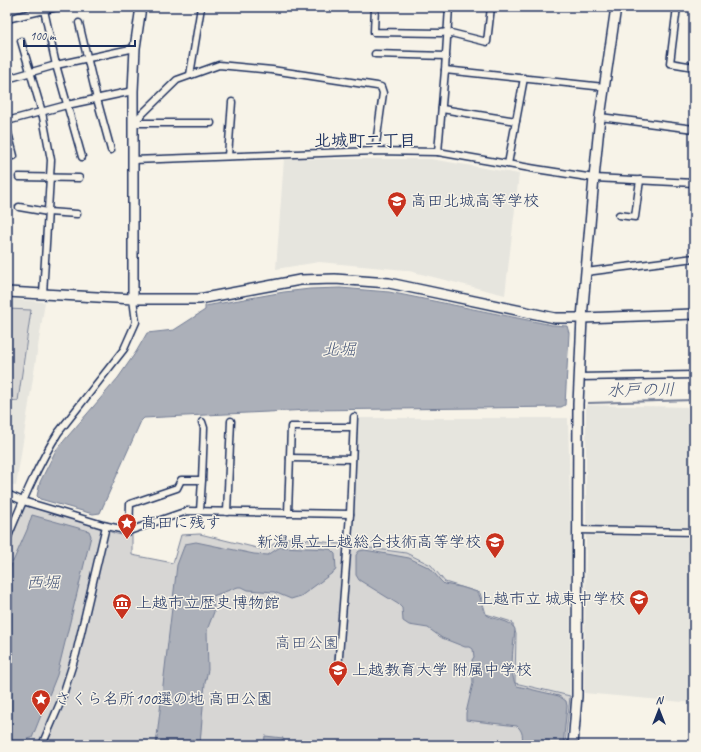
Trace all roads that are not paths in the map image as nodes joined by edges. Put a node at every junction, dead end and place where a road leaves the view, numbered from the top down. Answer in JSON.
{"nodes":[{"id":1,"x":57,"y":7,"type":"edge"},
{"id":2,"x":141,"y":7,"type":"edge"},
{"id":3,"x":202,"y":7,"type":"edge"},
{"id":4,"x":375,"y":7,"type":"edge"},
{"id":5,"x":449,"y":7,"type":"edge"},
{"id":6,"x":491,"y":7,"type":"edge"},
{"id":7,"x":616,"y":7,"type":"edge"},
{"id":8,"x":677,"y":7,"type":"edge"},
{"id":9,"x":44,"y":10,"type":"junction"},
{"id":10,"x":7,"y":19,"type":"edge"},
{"id":11,"x":78,"y":23,"type":"dead end"},
{"id":12,"x":447,"y":32,"type":"junction"},
{"id":13,"x":21,"y":41,"type":"dead end"},
{"id":14,"x":135,"y":48,"type":"junction"},
{"id":15,"x":375,"y":54,"type":"dead end"},
{"id":16,"x":446,"y":56,"type":"junction"},
{"id":17,"x":87,"y":59,"type":"junction"},
{"id":18,"x":56,"y":65,"type":"junction"},
{"id":19,"x":694,"y":67,"type":"edge"},
{"id":20,"x":445,"y":70,"type":"junction"},
{"id":21,"x":30,"y":73,"type":"junction"},
{"id":22,"x":190,"y":75,"type":"junction"},
{"id":23,"x":524,"y":78,"type":"junction"},
{"id":24,"x":7,"y":79,"type":"edge"},
{"id":25,"x":604,"y":87,"type":"junction"},
{"id":26,"x":133,"y":91,"type":"junction"},
{"id":27,"x":97,"y":99,"type":"junction"},
{"id":28,"x":232,"y":102,"type":"dead end"},
{"id":29,"x":67,"y":105,"type":"junction"},
{"id":30,"x":442,"y":108,"type":"junction"},
{"id":31,"x":42,"y":112,"type":"junction"},
{"id":32,"x":600,"y":117,"type":"junction"},
{"id":33,"x":7,"y":121,"type":"edge"},
{"id":34,"x":516,"y":121,"type":"junction"},
{"id":35,"x":133,"y":123,"type":"junction"},
{"id":36,"x":212,"y":123,"type":"dead end"},
{"id":37,"x":7,"y":129,"type":"edge"},
{"id":38,"x":694,"y":129,"type":"edge"},
{"id":39,"x":111,"y":150,"type":"dead end"},
{"id":40,"x":375,"y":151,"type":"junction"},
{"id":41,"x":438,"y":152,"type":"junction"},
{"id":42,"x":14,"y":156,"type":"dead end"},
{"id":43,"x":228,"y":156,"type":"junction"},
{"id":44,"x":82,"y":157,"type":"dead end"},
{"id":45,"x":133,"y":160,"type":"junction"},
{"id":46,"x":508,"y":164,"type":"junction"},
{"id":47,"x":19,"y":177,"type":"dead end"},
{"id":48,"x":50,"y":178,"type":"junction"},
{"id":49,"x":78,"y":178,"type":"dead end"},
{"id":50,"x":594,"y":178,"type":"junction"},
{"id":51,"x":640,"y":180,"type":"junction"},
{"id":52,"x":694,"y":182,"type":"edge"},
{"id":53,"x":19,"y":207,"type":"dead end"},
{"id":54,"x":48,"y":212,"type":"junction"},
{"id":55,"x":77,"y":214,"type":"dead end"},
{"id":56,"x":619,"y":216,"type":"dead end"},
{"id":57,"x":694,"y":258,"type":"edge"},
{"id":58,"x":586,"y":272,"type":"junction"},
{"id":59,"x":7,"y":292,"type":"edge"},
{"id":60,"x":43,"y":294,"type":"junction"},
{"id":61,"x":133,"y":299,"type":"junction"},
{"id":62,"x":694,"y":314,"type":"edge"},
{"id":63,"x":582,"y":318,"type":"junction"},
{"id":64,"x":694,"y":375,"type":"edge"},
{"id":65,"x":579,"y":377,"type":"junction"},
{"id":66,"x":354,"y":417,"type":"dead end"},
{"id":67,"x":231,"y":421,"type":"dead end"},
{"id":68,"x":202,"y":422,"type":"dead end"},
{"id":69,"x":354,"y":427,"type":"junction"},
{"id":70,"x":290,"y":458,"type":"junction"},
{"id":71,"x":352,"y":459,"type":"junction"},
{"id":72,"x":202,"y":480,"type":"junction"},
{"id":73,"x":7,"y":494,"type":"edge"},
{"id":74,"x":23,"y":501,"type":"junction"},
{"id":75,"x":200,"y":511,"type":"junction"},
{"id":76,"x":227,"y":512,"type":"junction"},
{"id":77,"x":288,"y":513,"type":"junction"},
{"id":78,"x":350,"y":514,"type":"junction"},
{"id":79,"x":106,"y":526,"type":"junction"},
{"id":80,"x":577,"y":530,"type":"junction"},
{"id":81,"x":129,"y":531,"type":"junction"},
{"id":82,"x":694,"y":532,"type":"edge"},
{"id":83,"x":7,"y":539,"type":"edge"},
{"id":84,"x":338,"y":669,"type":"dead end"},
{"id":85,"x":42,"y":745,"type":"edge"},
{"id":86,"x":573,"y":745,"type":"edge"}],
"edges":[{"from":1,"to":9,"type":"street"},
{"from":2,"to":14,"type":"street"},
{"from":3,"to":22,"type":"street"},
{"from":4,"to":12,"type":"street"},
{"from":5,"to":12,"type":"street"},
{"from":6,"to":12,"type":"street"},
{"from":7,"to":25,"type":"street"},
{"from":8,"to":19,"type":"street"},
{"from":9,"to":10,"type":"street"},
{"from":9,"to":18,"type":"street"},
{"from":11,"to":17,"type":"street"},
{"from":12,"to":16,"type":"street"},
{"from":13,"to":21,"type":"street"},
{"from":14,"to":17,"type":"street"},
{"from":14,"to":26,"type":"street"},
{"from":15,"to":16,"type":"street"},
{"from":16,"to":20,"type":"street"},
{"from":17,"to":18,"type":"street"},
{"from":17,"to":27,"type":"street"},
{"from":18,"to":21,"type":"street"},
{"from":18,"to":29,"type":"street"},
{"from":20,"to":23,"type":"street"},
{"from":20,"to":30,"type":"street"},
{"from":21,"to":24,"type":"street"},
{"from":21,"to":31,"type":"street"},
{"from":22,"to":35,"type":"street"},
{"from":22,"to":40,"type":"street"},
{"from":23,"to":25,"type":"street"},
{"from":23,"to":34,"type":"street"},
{"from":25,"to":32,"type":"street"},
{"from":26,"to":27,"type":"street"},
{"from":26,"to":35,"type":"street"},
{"from":27,"to":29,"type":"street"},
{"from":27,"to":39,"type":"street"},
{"from":28,"to":43,"type":"street"},
{"from":29,"to":31,"type":"street"},
{"from":29,"to":44,"type":"street"},
{"from":30,"to":34,"type":"street"},
{"from":30,"to":41,"type":"street"},
{"from":31,"to":33,"type":"street"},
{"from":31,"to":48,"type":"street"},
{"from":32,"to":38,"type":"street"},
{"from":32,"to":50,"type":"street"},
{"from":34,"to":46,"type":"street"},
{"from":35,"to":36,"type":"street"},
{"from":35,"to":45,"type":"street"},
{"from":37,"to":42,"type":"street"},
{"from":40,"to":41,"type":"street"},
{"from":40,"to":43,"type":"street"},
{"from":41,"to":46,"type":"street"},
{"from":43,"to":45,"type":"street"},
{"from":45,"to":61,"type":"street"},
{"from":46,"to":50,"type":"street"},
{"from":47,"to":48,"type":"street"},
{"from":48,"to":49,"type":"street"},
{"from":48,"to":54,"type":"street"},
{"from":50,"to":51,"type":"street"},
{"from":50,"to":58,"type":"street"},
{"from":51,"to":52,"type":"street"},
{"from":51,"to":56,"type":"street"},
{"from":53,"to":54,"type":"street"},
{"from":54,"to":55,"type":"street"},
{"from":54,"to":60,"type":"street"},
{"from":57,"to":58,"type":"street"},
{"from":58,"to":63,"type":"street"},
{"from":59,"to":60,"type":"street"},
{"from":60,"to":61,"type":"street"},
{"from":61,"to":63,"type":"street"},
{"from":61,"to":74,"type":"street"},
{"from":62,"to":63,"type":"street"},
{"from":63,"to":65,"type":"street"},
{"from":64,"to":65,"type":"street"},
{"from":65,"to":80,"type":"street"},
{"from":66,"to":69,"type":"street"},
{"from":67,"to":76,"type":"street"},
{"from":68,"to":72,"type":"street"},
{"from":69,"to":70,"type":"street"},
{"from":69,"to":71,"type":"street"},
{"from":70,"to":71,"type":"street"},
{"from":70,"to":77,"type":"street"},
{"from":71,"to":78,"type":"street"},
{"from":72,"to":75,"type":"street"},
{"from":72,"to":81,"type":"street"},
{"from":73,"to":74,"type":"street"},
{"from":74,"to":79,"type":"street"},
{"from":74,"to":83,"type":"street"},
{"from":75,"to":76,"type":"street"},
{"from":75,"to":81,"type":"street"},
{"from":76,"to":77,"type":"street"},
{"from":77,"to":78,"type":"street"},
{"from":78,"to":84,"type":"street"},
{"from":79,"to":81,"type":"street"},
{"from":79,"to":85,"type":"street"},
{"from":80,"to":82,"type":"street"},
{"from":80,"to":86,"type":"street"}]}
